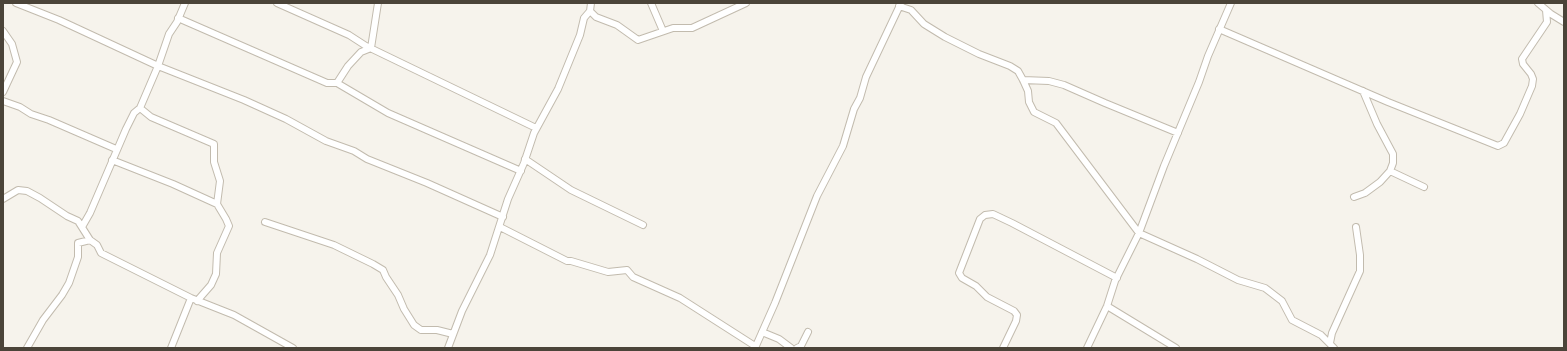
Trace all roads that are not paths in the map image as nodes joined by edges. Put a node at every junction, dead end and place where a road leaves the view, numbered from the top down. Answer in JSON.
{"nodes":[{"id":1,"x":16,"y":3,"type":"edge"},
{"id":2,"x":185,"y":3,"type":"edge"},
{"id":3,"x":276,"y":3,"type":"edge"},
{"id":4,"x":378,"y":3,"type":"edge"},
{"id":5,"x":592,"y":3,"type":"edge"},
{"id":6,"x":651,"y":3,"type":"edge"},
{"id":7,"x":746,"y":3,"type":"edge"},
{"id":8,"x":1230,"y":3,"type":"edge"},
{"id":9,"x":1538,"y":3,"type":"edge"},
{"id":10,"x":900,"y":5,"type":"edge"},
{"id":11,"x":1546,"y":10,"type":"junction"},
{"id":12,"x":590,"y":11,"type":"junction"},
{"id":13,"x":178,"y":18,"type":"junction"},
{"id":14,"x":1564,"y":22,"type":"edge"},
{"id":15,"x":1220,"y":29,"type":"junction"},
{"id":16,"x":3,"y":31,"type":"edge"},
{"id":17,"x":663,"y":31,"type":"junction"},
{"id":18,"x":371,"y":48,"type":"junction"},
{"id":19,"x":158,"y":66,"type":"junction"},
{"id":20,"x":1024,"y":80,"type":"junction"},
{"id":21,"x":337,"y":83,"type":"junction"},
{"id":22,"x":1363,"y":91,"type":"junction"},
{"id":23,"x":3,"y":92,"type":"edge"},
{"id":24,"x":3,"y":101,"type":"edge"},
{"id":25,"x":140,"y":108,"type":"junction"},
{"id":26,"x":536,"y":128,"type":"junction"},
{"id":27,"x":1178,"y":133,"type":"junction"},
{"id":28,"x":116,"y":149,"type":"junction"},
{"id":29,"x":112,"y":160,"type":"junction"},
{"id":30,"x":525,"y":160,"type":"junction"},
{"id":31,"x":520,"y":171,"type":"junction"},
{"id":32,"x":1390,"y":171,"type":"junction"},
{"id":33,"x":1424,"y":186,"type":"dead end"},
{"id":34,"x":1354,"y":197,"type":"dead end"},
{"id":35,"x":3,"y":199,"type":"edge"},
{"id":36,"x":217,"y":204,"type":"junction"},
{"id":37,"x":503,"y":217,"type":"junction"},
{"id":38,"x":265,"y":222,"type":"dead end"},
{"id":39,"x":643,"y":225,"type":"dead end"},
{"id":40,"x":500,"y":226,"type":"junction"},
{"id":41,"x":82,"y":227,"type":"junction"},
{"id":42,"x":1356,"y":227,"type":"dead end"},
{"id":43,"x":1139,"y":233,"type":"junction"},
{"id":44,"x":90,"y":240,"type":"junction"},
{"id":45,"x":1117,"y":278,"type":"junction"},
{"id":46,"x":191,"y":298,"type":"junction"},
{"id":47,"x":197,"y":300,"type":"junction"},
{"id":48,"x":1107,"y":306,"type":"junction"},
{"id":49,"x":762,"y":332,"type":"junction"},
{"id":50,"x":808,"y":332,"type":"dead end"},
{"id":51,"x":453,"y":334,"type":"junction"},
{"id":52,"x":1330,"y":343,"type":"junction"},
{"id":53,"x":755,"y":347,"type":"edge"},
{"id":54,"x":27,"y":348,"type":"edge"},
{"id":55,"x":171,"y":348,"type":"edge"},
{"id":56,"x":293,"y":348,"type":"edge"},
{"id":57,"x":448,"y":348,"type":"edge"},
{"id":58,"x":791,"y":348,"type":"edge"},
{"id":59,"x":797,"y":348,"type":"edge"},
{"id":60,"x":1003,"y":348,"type":"edge"},
{"id":61,"x":1087,"y":348,"type":"edge"},
{"id":62,"x":1176,"y":348,"type":"edge"},
{"id":63,"x":1334,"y":348,"type":"edge"}],
"edges":[{"from":1,"to":19,"type":"street"},
{"from":2,"to":13,"type":"street"},
{"from":3,"to":18,"type":"street"},
{"from":4,"to":18,"type":"street"},
{"from":5,"to":12,"type":"street"},
{"from":6,"to":17,"type":"street"},
{"from":7,"to":17,"type":"street"},
{"from":8,"to":15,"type":"street"},
{"from":9,"to":11,"type":"street"},
{"from":10,"to":20,"type":"street"},
{"from":10,"to":49,"type":"street"},
{"from":11,"to":14,"type":"street"},
{"from":11,"to":22,"type":"street"},
{"from":12,"to":17,"type":"street"},
{"from":12,"to":26,"type":"street"},
{"from":13,"to":19,"type":"street"},
{"from":13,"to":21,"type":"street"},
{"from":15,"to":22,"type":"street"},
{"from":15,"to":27,"type":"street"},
{"from":16,"to":23,"type":"street"},
{"from":18,"to":21,"type":"street"},
{"from":18,"to":26,"type":"street"},
{"from":19,"to":25,"type":"street"},
{"from":19,"to":37,"type":"street"},
{"from":20,"to":27,"type":"street"},
{"from":20,"to":43,"type":"street"},
{"from":21,"to":31,"type":"street"},
{"from":22,"to":32,"type":"street"},
{"from":24,"to":28,"type":"street"},
{"from":25,"to":28,"type":"street"},
{"from":25,"to":36,"type":"street"},
{"from":26,"to":30,"type":"street"},
{"from":27,"to":43,"type":"street"},
{"from":28,"to":29,"type":"street"},
{"from":29,"to":36,"type":"street"},
{"from":29,"to":41,"type":"street"},
{"from":30,"to":31,"type":"street"},
{"from":30,"to":39,"type":"street"},
{"from":31,"to":37,"type":"street"},
{"from":32,"to":33,"type":"street"},
{"from":32,"to":34,"type":"street"},
{"from":35,"to":41,"type":"street"},
{"from":36,"to":47,"type":"street"},
{"from":37,"to":40,"type":"street"},
{"from":38,"to":51,"type":"street"},
{"from":40,"to":51,"type":"street"},
{"from":40,"to":53,"type":"street"},
{"from":41,"to":44,"type":"street"},
{"from":42,"to":52,"type":"street"},
{"from":43,"to":45,"type":"street"},
{"from":43,"to":52,"type":"street"},
{"from":44,"to":46,"type":"street"},
{"from":44,"to":54,"type":"street"},
{"from":45,"to":48,"type":"street"},
{"from":45,"to":60,"type":"street"},
{"from":46,"to":47,"type":"street"},
{"from":46,"to":55,"type":"street"},
{"from":47,"to":56,"type":"street"},
{"from":48,"to":61,"type":"street"},
{"from":48,"to":62,"type":"street"},
{"from":49,"to":53,"type":"street"},
{"from":49,"to":58,"type":"street"},
{"from":50,"to":59,"type":"street"},
{"from":51,"to":57,"type":"street"},
{"from":52,"to":63,"type":"street"}]}
